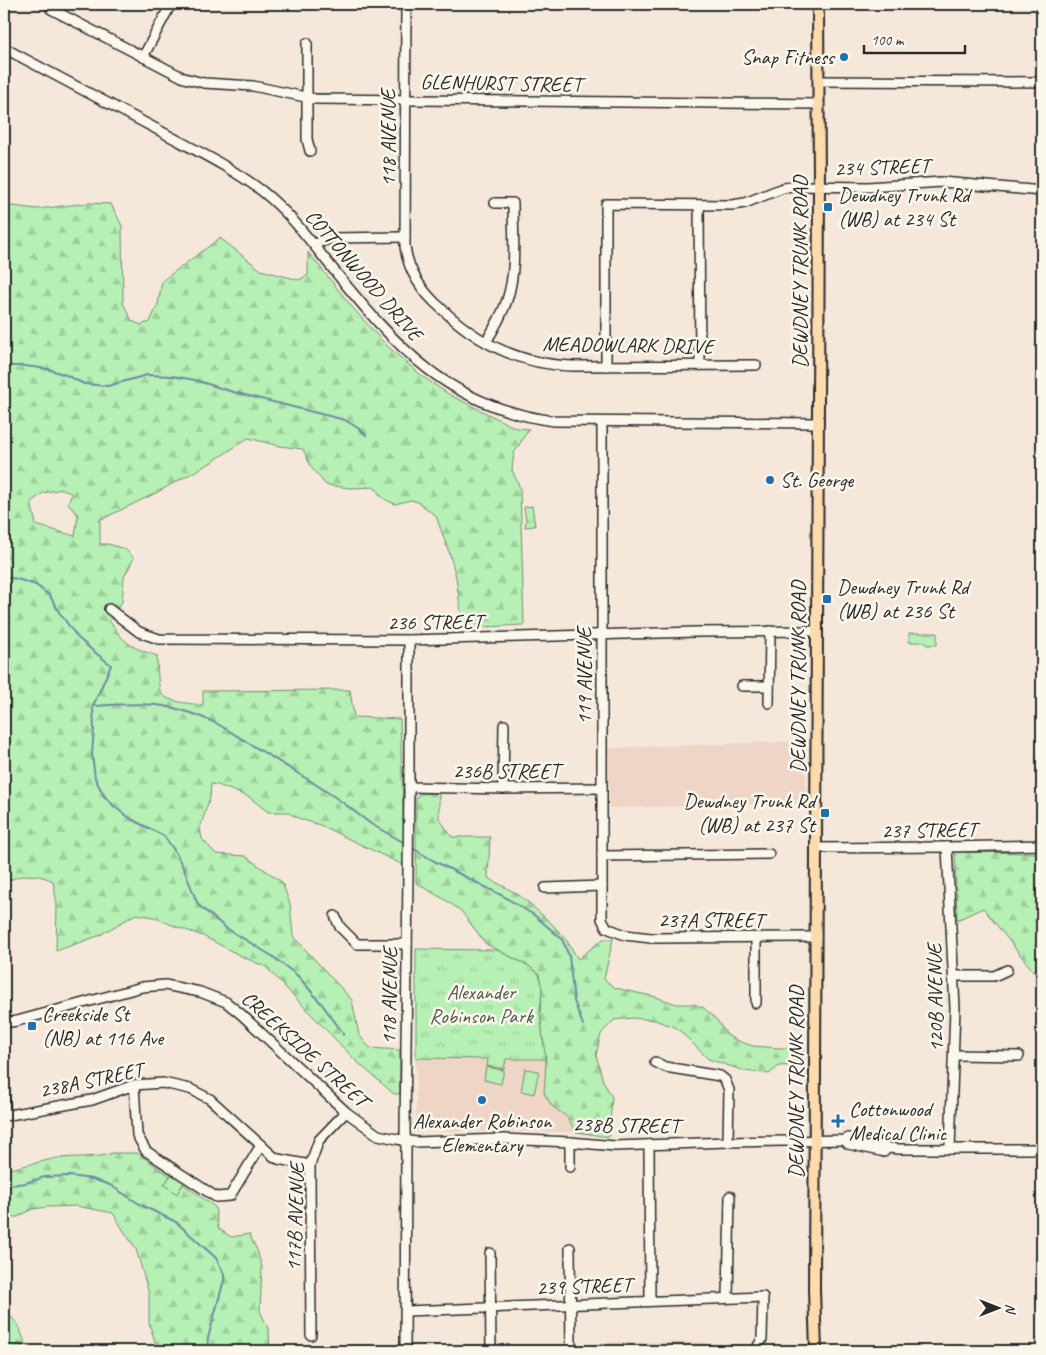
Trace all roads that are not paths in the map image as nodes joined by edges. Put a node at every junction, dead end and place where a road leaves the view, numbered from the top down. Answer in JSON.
{"nodes":[{"id":1,"x":171,"y":4,"type":"edge"},
{"id":2,"x":406,"y":4,"type":"edge"},
{"id":3,"x":818,"y":4,"type":"edge"},
{"id":4,"x":51,"y":7,"type":"edge"},
{"id":5,"x":307,"y":43,"type":"dead end"},
{"id":6,"x":4,"y":48,"type":"edge"},
{"id":7,"x":143,"y":57,"type":"junction"},
{"id":8,"x":818,"y":81,"type":"junction"},
{"id":9,"x":1042,"y":82,"type":"edge"},
{"id":10,"x":306,"y":97,"type":"junction"},
{"id":11,"x":406,"y":100,"type":"junction"},
{"id":12,"x":819,"y":104,"type":"junction"},
{"id":13,"x":310,"y":151,"type":"dead end"},
{"id":14,"x":819,"y":186,"type":"junction"},
{"id":15,"x":1042,"y":191,"type":"edge"},
{"id":16,"x":495,"y":203,"type":"dead end"},
{"id":17,"x":699,"y":206,"type":"junction"},
{"id":18,"x":405,"y":237,"type":"junction"},
{"id":19,"x":314,"y":244,"type":"junction"},
{"id":20,"x":412,"y":272,"type":"joint"},
{"id":21,"x":486,"y":342,"type":"junction"},
{"id":22,"x":700,"y":365,"type":"junction"},
{"id":23,"x":756,"y":365,"type":"dead end"},
{"id":24,"x":606,"y":366,"type":"junction"},
{"id":25,"x":602,"y":422,"type":"junction"},
{"id":26,"x":818,"y":423,"type":"junction"},
{"id":27,"x":109,"y":609,"type":"dead end"},
{"id":28,"x":770,"y":631,"type":"junction"},
{"id":29,"x":817,"y":631,"type":"junction"},
{"id":30,"x":602,"y":635,"type":"junction"},
{"id":31,"x":409,"y":640,"type":"junction"},
{"id":32,"x":742,"y":686,"type":"dead end"},
{"id":33,"x":769,"y":686,"type":"junction"},
{"id":34,"x":769,"y":703,"type":"dead end"},
{"id":35,"x":504,"y":725,"type":"dead end"},
{"id":36,"x":409,"y":787,"type":"junction"},
{"id":37,"x":602,"y":788,"type":"junction"},
{"id":38,"x":503,"y":789,"type":"junction"},
{"id":39,"x":1042,"y":845,"type":"edge"},
{"id":40,"x":816,"y":848,"type":"junction"},
{"id":41,"x":947,"y":848,"type":"junction"},
{"id":42,"x":769,"y":854,"type":"dead end"},
{"id":43,"x":602,"y":856,"type":"junction"},
{"id":44,"x":602,"y":886,"type":"junction"},
{"id":45,"x":545,"y":888,"type":"dead end"},
{"id":46,"x":335,"y":916,"type":"dead end"},
{"id":47,"x":607,"y":928,"type":"joint"},
{"id":48,"x":816,"y":937,"type":"junction"},
{"id":49,"x":756,"y":938,"type":"junction"},
{"id":50,"x":407,"y":944,"type":"junction"},
{"id":51,"x":1007,"y":970,"type":"dead end"},
{"id":52,"x":954,"y":976,"type":"junction"},
{"id":53,"x":756,"y":1003,"type":"dead end"},
{"id":54,"x":4,"y":1023,"type":"edge"},
{"id":55,"x":954,"y":1055,"type":"junction"},
{"id":56,"x":1019,"y":1056,"type":"dead end"},
{"id":57,"x":655,"y":1062,"type":"dead end"},
{"id":58,"x":134,"y":1085,"type":"junction"},
{"id":59,"x":4,"y":1097,"type":"edge"},
{"id":60,"x":346,"y":1112,"type":"junction"},
{"id":61,"x":5,"y":1115,"type":"edge"},
{"id":62,"x":815,"y":1140,"type":"junction"},
{"id":63,"x":406,"y":1141,"type":"junction"},
{"id":64,"x":570,"y":1142,"type":"junction"},
{"id":65,"x":728,"y":1142,"type":"junction"},
{"id":66,"x":260,"y":1145,"type":"junction"},
{"id":67,"x":649,"y":1146,"type":"junction"},
{"id":68,"x":950,"y":1149,"type":"junction"},
{"id":69,"x":1042,"y":1149,"type":"edge"},
{"id":70,"x":310,"y":1165,"type":"junction"},
{"id":71,"x":570,"y":1167,"type":"dead end"},
{"id":72,"x":730,"y":1196,"type":"dead end"},
{"id":73,"x":570,"y":1248,"type":"dead end"},
{"id":74,"x":490,"y":1253,"type":"dead end"},
{"id":75,"x":728,"y":1298,"type":"junction"},
{"id":76,"x":650,"y":1301,"type":"junction"},
{"id":77,"x":570,"y":1304,"type":"junction"},
{"id":78,"x":491,"y":1308,"type":"junction"},
{"id":79,"x":406,"y":1311,"type":"junction"},
{"id":80,"x":311,"y":1336,"type":"dead end"},
{"id":81,"x":757,"y":1348,"type":"dead end"},
{"id":82,"x":405,"y":1351,"type":"edge"},
{"id":83,"x":491,"y":1351,"type":"edge"},
{"id":84,"x":570,"y":1351,"type":"edge"},
{"id":85,"x":816,"y":1351,"type":"edge"}],
"edges":[{"from":1,"to":7,"type":"street"},
{"from":2,"to":11,"type":"street","name":"118 AVENUE"},
{"from":3,"to":8,"type":"main road","name":"DEWDNEY TRUNK ROAD"},
{"from":4,"to":7,"type":"street","name":"GLENHURST STREET"},
{"from":5,"to":10,"type":"street"},
{"from":6,"to":19,"type":"street","name":"COTTONWOOD DRIVE"},
{"from":7,"to":10,"type":"street","name":"GLENHURST STREET"},
{"from":8,"to":9,"type":"street"},
{"from":8,"to":12,"type":"main road","name":"DEWDNEY TRUNK ROAD"},
{"from":10,"to":11,"type":"street","name":"GLENHURST STREET"},
{"from":10,"to":13,"type":"street"},
{"from":11,"to":12,"type":"street","name":"GLENHURST STREET"},
{"from":11,"to":18,"type":"street","name":"118 AVENUE"},
{"from":12,"to":14,"type":"main road","name":"DEWDNEY TRUNK ROAD"},
{"from":14,"to":15,"type":"street","name":"234 STREET"},
{"from":14,"to":17,"type":"street","name":"234 STREET"},
{"from":14,"to":26,"type":"main road","name":"DEWDNEY TRUNK ROAD"},
{"from":16,"to":21,"type":"street"},
{"from":17,"to":22,"type":"street"},
{"from":17,"to":24,"type":"street","name":"234 STREET"},
{"from":18,"to":19,"type":"street"},
{"from":18,"to":20,"type":"street","name":"118 AVENUE"},
{"from":19,"to":25,"type":"street","name":"COTTONWOOD DRIVE"},
{"from":20,"to":21,"type":"street","name":"MEADOWLARK DRIVE"},
{"from":21,"to":24,"type":"street","name":"MEADOWLARK DRIVE"},
{"from":22,"to":23,"type":"street","name":"MEADOWLARK DRIVE"},
{"from":22,"to":24,"type":"street","name":"MEADOWLARK DRIVE"},
{"from":25,"to":26,"type":"street","name":"COTTONWOOD DRIVE"},
{"from":25,"to":30,"type":"street","name":"119 AVENUE"},
{"from":26,"to":29,"type":"main road","name":"DEWDNEY TRUNK ROAD"},
{"from":27,"to":31,"type":"street","name":"236 STREET"},
{"from":28,"to":29,"type":"street","name":"236 STREET"},
{"from":28,"to":30,"type":"street","name":"236 STREET"},
{"from":28,"to":33,"type":"street"},
{"from":29,"to":40,"type":"main road","name":"DEWDNEY TRUNK ROAD"},
{"from":30,"to":31,"type":"street","name":"236 STREET"},
{"from":30,"to":37,"type":"street","name":"119 AVENUE"},
{"from":31,"to":36,"type":"street","name":"118 AVENUE"},
{"from":32,"to":33,"type":"street"},
{"from":33,"to":34,"type":"street"},
{"from":35,"to":38,"type":"street"},
{"from":36,"to":38,"type":"street","name":"236B STREET"},
{"from":36,"to":50,"type":"street","name":"118 AVENUE"},
{"from":37,"to":38,"type":"street","name":"236B STREET"},
{"from":37,"to":43,"type":"street","name":"119 AVENUE"},
{"from":39,"to":41,"type":"street","name":"237 STREET"},
{"from":40,"to":41,"type":"street","name":"237 STREET"},
{"from":40,"to":48,"type":"main road","name":"DEWDNEY TRUNK ROAD"},
{"from":41,"to":52,"type":"street","name":"120B AVENUE"},
{"from":42,"to":43,"type":"street"},
{"from":43,"to":44,"type":"street","name":"119 AVENUE"},
{"from":44,"to":45,"type":"street"},
{"from":44,"to":47,"type":"street","name":"119 AVENUE"},
{"from":46,"to":50,"type":"street"},
{"from":47,"to":49,"type":"street","name":"237A STREET"},
{"from":48,"to":49,"type":"street","name":"237A STREET"},
{"from":48,"to":62,"type":"main road","name":"DEWDNEY TRUNK ROAD"},
{"from":49,"to":53,"type":"street"},
{"from":50,"to":63,"type":"street","name":"118 AVENUE"},
{"from":51,"to":52,"type":"street"},
{"from":52,"to":55,"type":"street","name":"120B AVENUE"},
{"from":54,"to":60,"type":"street","name":"CREEKSIDE STREET"},
{"from":55,"to":56,"type":"street"},
{"from":55,"to":68,"type":"street","name":"120B AVENUE"},
{"from":57,"to":65,"type":"street"},
{"from":58,"to":61,"type":"street","name":"238A STREET"},
{"from":58,"to":66,"type":"street","name":"238A STREET"},
{"from":58,"to":66,"type":"street"},
{"from":59,"to":61,"type":"street"},
{"from":60,"to":63,"type":"street","name":"CREEKSIDE STREET"},
{"from":60,"to":70,"type":"street","name":"117B AVENUE"},
{"from":62,"to":65,"type":"street","name":"238B STREET"},
{"from":62,"to":68,"type":"street","name":"238B STREET"},
{"from":62,"to":85,"type":"main road","name":"DEWDNEY TRUNK ROAD"},
{"from":63,"to":64,"type":"street","name":"238B STREET"},
{"from":63,"to":79,"type":"street","name":"118 AVENUE"},
{"from":64,"to":67,"type":"street","name":"238B STREET"},
{"from":64,"to":71,"type":"street"},
{"from":65,"to":67,"type":"street","name":"238B STREET"},
{"from":66,"to":70,"type":"street","name":"238A STREET"},
{"from":67,"to":76,"type":"street"},
{"from":68,"to":69,"type":"street","name":"238B STREET"},
{"from":70,"to":80,"type":"street","name":"117B AVENUE"},
{"from":72,"to":75,"type":"street"},
{"from":73,"to":77,"type":"street"},
{"from":74,"to":78,"type":"street"},
{"from":75,"to":76,"type":"street","name":"239 STREET"},
{"from":75,"to":81,"type":"street","name":"239 STREET"},
{"from":76,"to":77,"type":"street","name":"239 STREET"},
{"from":77,"to":78,"type":"street","name":"239 STREET"},
{"from":77,"to":84,"type":"street"},
{"from":78,"to":79,"type":"street","name":"239 STREET"},
{"from":78,"to":83,"type":"street"},
{"from":79,"to":82,"type":"street","name":"118 AVENUE"}]}
